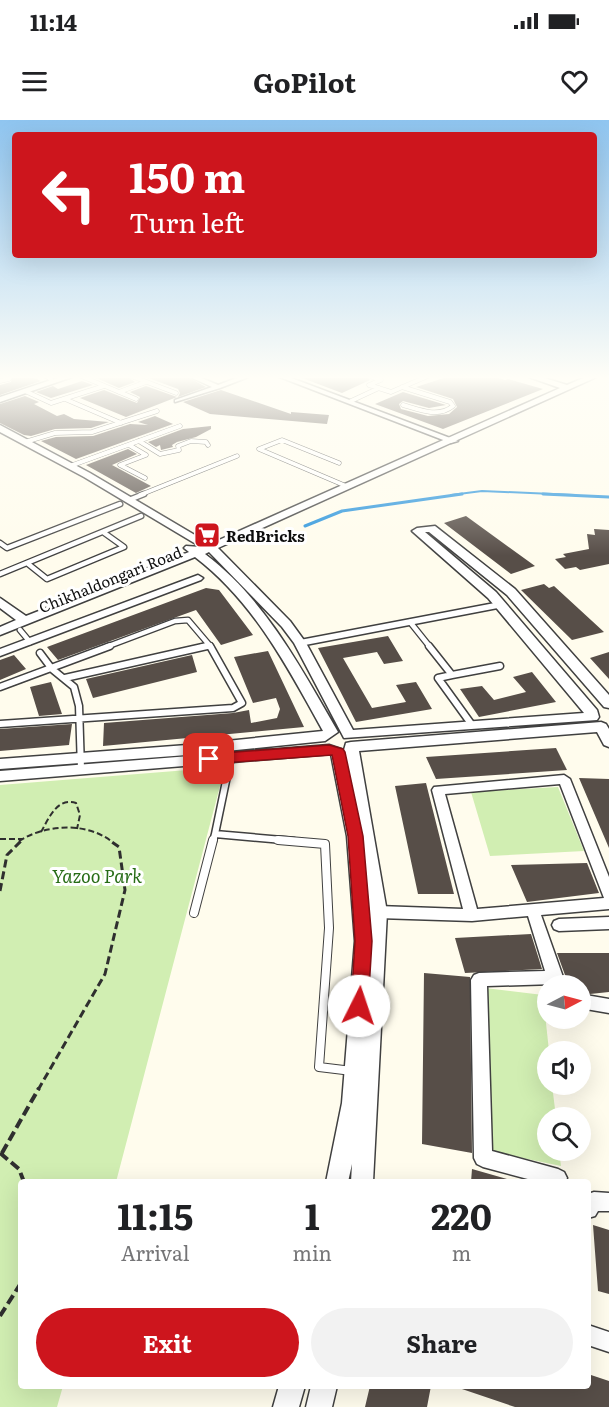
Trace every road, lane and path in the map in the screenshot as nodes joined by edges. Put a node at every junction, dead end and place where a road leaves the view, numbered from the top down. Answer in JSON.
{"nodes":[{"id":1,"x":4,"y":436,"type":"edge"},
{"id":2,"x":14,"y":436,"type":"edge"},
{"id":3,"x":41,"y":436,"type":"edge"},
{"id":4,"x":153,"y":436,"type":"edge"},
{"id":5,"x":444,"y":436,"type":"edge"},
{"id":6,"x":463,"y":436,"type":"edge"},
{"id":7,"x":454,"y":440,"type":"junction"},
{"id":8,"x":139,"y":441,"type":"junction"},
{"id":9,"x":25,"y":442,"type":"junction"},
{"id":10,"x":129,"y":445,"type":"junction"},
{"id":11,"x":208,"y":446,"type":"dead end"},
{"id":12,"x":237,"y":456,"type":"dead end"},
{"id":13,"x":339,"y":462,"type":"dead end"},
{"id":14,"x":70,"y":466,"type":"junction"},
{"id":15,"x":145,"y":478,"type":"dead end"},
{"id":16,"x":346,"y":486,"type":"junction"},
{"id":17,"x":124,"y":502,"type":"junction"},
{"id":18,"x":141,"y":516,"type":"junction"},
{"id":19,"x":103,"y":532,"type":"junction"},
{"id":20,"x":0,"y":543,"type":"edge"},
{"id":21,"x":207,"y":552,"type":"junction"},
{"id":22,"x":27,"y":563,"type":"junction"},
{"id":23,"x":0,"y":574,"type":"edge"},
{"id":24,"x":198,"y":578,"type":"dead end"},
{"id":25,"x":0,"y":602,"type":"edge"},
{"id":26,"x":500,"y":605,"type":"junction"},
{"id":27,"x":410,"y":622,"type":"junction"},
{"id":28,"x":9,"y":628,"type":"edge"},
{"id":29,"x":30,"y":642,"type":"junction"},
{"id":30,"x":300,"y":643,"type":"junction"},
{"id":31,"x":210,"y":645,"type":"junction"},
{"id":32,"x":0,"y":653,"type":"edge"},
{"id":33,"x":40,"y":653,"type":"dead end"},
{"id":34,"x":500,"y":666,"type":"dead end"},
{"id":35,"x":52,"y":669,"type":"junction"},
{"id":36,"x":452,"y":675,"type":"junction"},
{"id":37,"x":65,"y":678,"type":"junction"},
{"id":38,"x":0,"y":687,"type":"edge"},
{"id":39,"x":609,"y":704,"type":"edge"},
{"id":40,"x":609,"y":709,"type":"edge"},
{"id":41,"x":79,"y":717,"type":"junction"},
{"id":42,"x":598,"y":721,"type":"edge"},
{"id":43,"x":0,"y":724,"type":"edge"},
{"id":44,"x":472,"y":725,"type":"junction"},
{"id":45,"x":337,"y":742,"type":"junction"},
{"id":46,"x":609,"y":742,"type":"edge"},
{"id":47,"x":231,"y":757,"type":"junction"},
{"id":48,"x":80,"y":763,"type":"junction"},
{"id":49,"x":0,"y":764,"type":"edge"},
{"id":50,"x":0,"y":776,"type":"edge"},
{"id":51,"x":77,"y":829,"type":"junction"},
{"id":52,"x":41,"y":833,"type":"junction"},
{"id":53,"x":215,"y":834,"type":"junction"},
{"id":54,"x":0,"y":839,"type":"edge"},
{"id":55,"x":22,"y":839,"type":"junction"},
{"id":56,"x":0,"y":891,"type":"edge"},
{"id":57,"x":609,"y":894,"type":"edge"},
{"id":58,"x":609,"y":903,"type":"edge"},
{"id":59,"x":533,"y":911,"type":"junction"},
{"id":60,"x":378,"y":912,"type":"junction"},
{"id":61,"x":194,"y":913,"type":"dead end"},
{"id":62,"x":472,"y":915,"type":"junction"},
{"id":63,"x":609,"y":923,"type":"edge"},
{"id":64,"x":559,"y":925,"type":"dead end"},
{"id":65,"x":591,"y":1003,"type":"edge"},
{"id":66,"x":609,"y":1006,"type":"edge"},
{"id":67,"x":355,"y":1071,"type":"junction"},
{"id":68,"x":1,"y":1153,"type":"edge"},
{"id":69,"x":558,"y":1178,"type":"dead end"},
{"id":70,"x":23,"y":1179,"type":"edge"},
{"id":71,"x":338,"y":1179,"type":"edge"},
{"id":72,"x":362,"y":1179,"type":"edge"},
{"id":73,"x":609,"y":1202,"type":"edge"},
{"id":74,"x":591,"y":1205,"type":"edge"},
{"id":75,"x":18,"y":1288,"type":"edge"},
{"id":76,"x":0,"y":1316,"type":"edge"},
{"id":77,"x":591,"y":1336,"type":"edge"},
{"id":78,"x":609,"y":1342,"type":"edge"},
{"id":79,"x":291,"y":1389,"type":"edge"},
{"id":80,"x":323,"y":1389,"type":"edge"},
{"id":81,"x":286,"y":1407,"type":"edge"},
{"id":82,"x":319,"y":1407,"type":"edge"}],
"edges":[{"from":1,"to":17,"type":"street"},
{"from":2,"to":9,"type":"street"},
{"from":3,"to":9,"type":"lane"},
{"from":4,"to":8,"type":"lane"},
{"from":5,"to":7,"type":"street"},
{"from":6,"to":7,"type":"street","name":"Chikhaldongari Road"},
{"from":7,"to":16,"type":"street","name":"Chikhaldongari Road"},
{"from":7,"to":21,"type":"street","name":"Chikhaldongari Road"},
{"from":8,"to":10,"type":"lane"},
{"from":8,"to":11,"type":"lane"},
{"from":9,"to":14,"type":"street"},
{"from":10,"to":14,"type":"lane"},
{"from":10,"to":15,"type":"lane"},
{"from":12,"to":17,"type":"lane"},
{"from":13,"to":16,"type":"lane"},
{"from":14,"to":17,"type":"street"},
{"from":16,"to":21,"type":"street","name":"Chikhaldongari Road"},
{"from":17,"to":18,"type":"street"},
{"from":17,"to":20,"type":"lane"},
{"from":17,"to":21,"type":"street"},
{"from":18,"to":19,"type":"lane"},
{"from":18,"to":21,"type":"street"},
{"from":19,"to":22,"type":"lane"},
{"from":19,"to":22,"type":"lane"},
{"from":21,"to":28,"type":"street","name":"Chikhaldongari Road"},
{"from":21,"to":30,"type":"street"},
{"from":21,"to":45,"type":"street"},
{"from":22,"to":23,"type":"lane"},
{"from":24,"to":29,"type":"street"},
{"from":25,"to":28,"type":"street"},
{"from":26,"to":27,"type":"street"},
{"from":26,"to":39,"type":"street"},
{"from":26,"to":42,"type":"street"},
{"from":27,"to":30,"type":"street"},
{"from":27,"to":36,"type":"lane"},
{"from":28,"to":29,"type":"lane"},
{"from":29,"to":32,"type":"street"},
{"from":30,"to":45,"type":"street"},
{"from":31,"to":35,"type":"lane"},
{"from":31,"to":37,"type":"lane"},
{"from":31,"to":41,"type":"lane"},
{"from":33,"to":35,"type":"lane"},
{"from":34,"to":36,"type":"lane"},
{"from":35,"to":37,"type":"lane"},
{"from":35,"to":38,"type":"lane"},
{"from":36,"to":44,"type":"lane"},
{"from":37,"to":41,"type":"lane"},
{"from":40,"to":42,"type":"street"},
{"from":41,"to":43,"type":"lane"},
{"from":41,"to":48,"type":"lane"},
{"from":42,"to":44,"type":"street"},
{"from":42,"to":45,"type":"street"},
{"from":42,"to":46,"type":"street"},
{"from":44,"to":45,"type":"street"},
{"from":45,"to":47,"type":"street"},
{"from":45,"to":48,"type":"street"},
{"from":45,"to":60,"type":"street"},
{"from":45,"to":67,"type":"street"},
{"from":47,"to":48,"type":"street"},
{"from":47,"to":53,"type":"lane"},
{"from":48,"to":49,"type":"street"},
{"from":48,"to":50,"type":"street"},
{"from":51,"to":52,"type":"path"},
{"from":51,"to":52,"type":"path"},
{"from":51,"to":68,"type":"path"},
{"from":52,"to":55,"type":"path"},
{"from":53,"to":61,"type":"lane"},
{"from":53,"to":67,"type":"lane"},
{"from":54,"to":55,"type":"path"},
{"from":55,"to":56,"type":"path"},
{"from":57,"to":62,"type":"street"},
{"from":58,"to":59,"type":"street"},
{"from":59,"to":62,"type":"street"},
{"from":59,"to":69,"type":"street"},
{"from":60,"to":62,"type":"street"},
{"from":60,"to":72,"type":"street"},
{"from":63,"to":64,"type":"street"},
{"from":65,"to":66,"type":"street"},
{"from":67,"to":71,"type":"street"},
{"from":68,"to":70,"type":"path"},
{"from":73,"to":74,"type":"street"},
{"from":75,"to":76,"type":"path"},
{"from":77,"to":78,"type":"street"},
{"from":79,"to":81,"type":"street"},
{"from":80,"to":82,"type":"street"}]}
